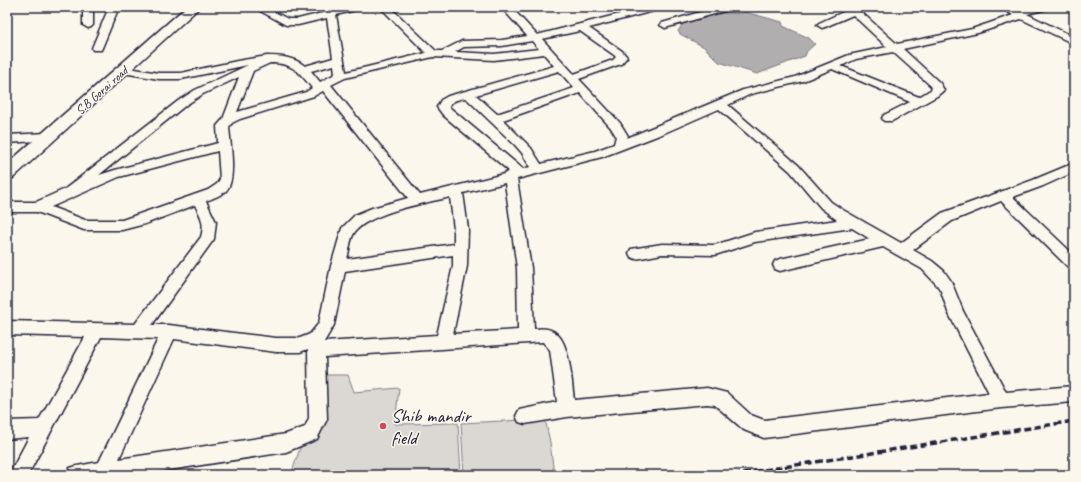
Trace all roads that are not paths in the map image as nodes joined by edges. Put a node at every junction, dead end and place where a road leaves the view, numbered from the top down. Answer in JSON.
{"nodes":[{"id":1,"x":88,"y":7,"type":"edge"},
{"id":2,"x":114,"y":7,"type":"edge"},
{"id":3,"x":194,"y":7,"type":"edge"},
{"id":4,"x":258,"y":7,"type":"edge"},
{"id":5,"x":385,"y":7,"type":"edge"},
{"id":6,"x":506,"y":7,"type":"edge"},
{"id":7,"x":658,"y":7,"type":"edge"},
{"id":8,"x":729,"y":7,"type":"edge"},
{"id":9,"x":1004,"y":7,"type":"edge"},
{"id":10,"x":1044,"y":7,"type":"edge"},
{"id":11,"x":352,"y":8,"type":"edge"},
{"id":12,"x":858,"y":9,"type":"edge"},
{"id":13,"x":331,"y":13,"type":"junction"},
{"id":14,"x":1019,"y":15,"type":"junction"},
{"id":15,"x":822,"y":24,"type":"dead end"},
{"id":16,"x":88,"y":25,"type":"dead end"},
{"id":17,"x":665,"y":25,"type":"dead end"},
{"id":18,"x":581,"y":28,"type":"junction"},
{"id":19,"x":535,"y":38,"type":"junction"},
{"id":20,"x":1074,"y":42,"type":"edge"},
{"id":21,"x":97,"y":48,"type":"dead end"},
{"id":22,"x":896,"y":48,"type":"junction"},
{"id":23,"x":546,"y":50,"type":"junction"},
{"id":24,"x":446,"y":53,"type":"junction"},
{"id":25,"x":433,"y":54,"type":"junction"},
{"id":26,"x":266,"y":60,"type":"junction"},
{"id":27,"x":339,"y":60,"type":"junction"},
{"id":28,"x":833,"y":66,"type":"junction"},
{"id":29,"x":562,"y":68,"type":"junction"},
{"id":30,"x":248,"y":69,"type":"junction"},
{"id":31,"x":123,"y":70,"type":"junction"},
{"id":32,"x":303,"y":70,"type":"junction"},
{"id":33,"x":341,"y":76,"type":"junction"},
{"id":34,"x":571,"y":78,"type":"junction"},
{"id":35,"x":322,"y":87,"type":"junction"},
{"id":36,"x":581,"y":89,"type":"junction"},
{"id":37,"x":469,"y":94,"type":"junction"},
{"id":38,"x":919,"y":101,"type":"junction"},
{"id":39,"x":720,"y":104,"type":"junction"},
{"id":40,"x":888,"y":118,"type":"dead end"},
{"id":41,"x":495,"y":119,"type":"junction"},
{"id":42,"x":228,"y":120,"type":"junction"},
{"id":43,"x":48,"y":137,"type":"junction"},
{"id":44,"x":7,"y":139,"type":"edge"},
{"id":45,"x":224,"y":145,"type":"junction"},
{"id":46,"x":620,"y":146,"type":"junction"},
{"id":47,"x":1074,"y":167,"type":"edge"},
{"id":48,"x":537,"y":169,"type":"junction"},
{"id":49,"x":7,"y":174,"type":"edge"},
{"id":50,"x":515,"y":174,"type":"junction"},
{"id":51,"x":456,"y":190,"type":"junction"},
{"id":52,"x":70,"y":192,"type":"junction"},
{"id":53,"x":1003,"y":195,"type":"junction"},
{"id":54,"x":198,"y":199,"type":"junction"},
{"id":55,"x":417,"y":200,"type":"junction"},
{"id":56,"x":7,"y":207,"type":"edge"},
{"id":57,"x":38,"y":207,"type":"junction"},
{"id":58,"x":852,"y":223,"type":"junction"},
{"id":59,"x":884,"y":241,"type":"junction"},
{"id":60,"x":461,"y":248,"type":"junction"},
{"id":61,"x":901,"y":251,"type":"junction"},
{"id":62,"x":636,"y":253,"type":"dead end"},
{"id":63,"x":1074,"y":264,"type":"edge"},
{"id":64,"x":780,"y":265,"type":"dead end"},
{"id":65,"x":338,"y":266,"type":"junction"},
{"id":66,"x":7,"y":328,"type":"edge"},
{"id":67,"x":97,"y":330,"type":"junction"},
{"id":68,"x":138,"y":332,"type":"junction"},
{"id":69,"x":169,"y":332,"type":"junction"},
{"id":70,"x":526,"y":336,"type":"junction"},
{"id":71,"x":444,"y":341,"type":"junction"},
{"id":72,"x":317,"y":344,"type":"junction"},
{"id":73,"x":1074,"y":394,"type":"edge"},
{"id":74,"x":1000,"y":400,"type":"junction"},
{"id":75,"x":568,"y":409,"type":"junction"},
{"id":76,"x":525,"y":416,"type":"dead end"},
{"id":77,"x":43,"y":428,"type":"junction"},
{"id":78,"x":7,"y":430,"type":"edge"},
{"id":79,"x":105,"y":470,"type":"junction"},
{"id":80,"x":18,"y":475,"type":"edge"},
{"id":81,"x":77,"y":475,"type":"edge"}],
"edges":[{"from":1,"to":16,"type":"street"},
{"from":2,"to":21,"type":"street"},
{"from":3,"to":31,"type":"street","name":"S.B Gorai road"},
{"from":4,"to":13,"type":"street"},
{"from":5,"to":25,"type":"street"},
{"from":6,"to":19,"type":"street"},
{"from":7,"to":18,"type":"street"},
{"from":8,"to":17,"type":"street"},
{"from":9,"to":14,"type":"street"},
{"from":10,"to":14,"type":"street"},
{"from":11,"to":13,"type":"street"},
{"from":12,"to":15,"type":"street"},
{"from":12,"to":22,"type":"street"},
{"from":13,"to":27,"type":"street"},
{"from":14,"to":20,"type":"street"},
{"from":14,"to":22,"type":"street"},
{"from":18,"to":19,"type":"street"},
{"from":18,"to":34,"type":"street"},
{"from":19,"to":23,"type":"street"},
{"from":19,"to":24,"type":"street"},
{"from":22,"to":28,"type":"street"},
{"from":22,"to":38,"type":"street"},
{"from":23,"to":24,"type":"street"},
{"from":23,"to":29,"type":"street"},
{"from":24,"to":25,"type":"street"},
{"from":25,"to":33,"type":"street"},
{"from":26,"to":30,"type":"street"},
{"from":26,"to":31,"type":"street"},
{"from":26,"to":32,"type":"street"},
{"from":27,"to":32,"type":"street"},
{"from":27,"to":33,"type":"street"},
{"from":28,"to":38,"type":"street"},
{"from":28,"to":39,"type":"street"},
{"from":29,"to":34,"type":"street"},
{"from":29,"to":37,"type":"street"},
{"from":30,"to":42,"type":"street"},
{"from":30,"to":52,"type":"street"},
{"from":31,"to":43,"type":"street","name":"S.B Gorai road"},
{"from":32,"to":35,"type":"street"},
{"from":33,"to":35,"type":"street"},
{"from":34,"to":36,"type":"street"},
{"from":35,"to":42,"type":"street"},
{"from":35,"to":55,"type":"street"},
{"from":36,"to":41,"type":"street"},
{"from":36,"to":46,"type":"street"},
{"from":37,"to":41,"type":"street"},
{"from":37,"to":50,"type":"street"},
{"from":38,"to":40,"type":"street"},
{"from":39,"to":46,"type":"street"},
{"from":39,"to":58,"type":"street"},
{"from":41,"to":48,"type":"street"},
{"from":42,"to":45,"type":"street"},
{"from":43,"to":44,"type":"street"},
{"from":43,"to":49,"type":"street","name":"S.B Gorai road"},
{"from":45,"to":52,"type":"street"},
{"from":45,"to":54,"type":"street"},
{"from":46,"to":48,"type":"street"},
{"from":47,"to":53,"type":"street"},
{"from":48,"to":50,"type":"street"},
{"from":50,"to":51,"type":"street"},
{"from":50,"to":70,"type":"street"},
{"from":51,"to":55,"type":"street"},
{"from":51,"to":60,"type":"street"},
{"from":52,"to":57,"type":"street"},
{"from":53,"to":61,"type":"street"},
{"from":53,"to":63,"type":"street"},
{"from":54,"to":57,"type":"street"},
{"from":54,"to":68,"type":"street"},
{"from":55,"to":65,"type":"street"},
{"from":56,"to":57,"type":"street"},
{"from":58,"to":59,"type":"street"},
{"from":58,"to":62,"type":"street"},
{"from":59,"to":61,"type":"street"},
{"from":59,"to":64,"type":"street"},
{"from":60,"to":65,"type":"street"},
{"from":60,"to":71,"type":"street"},
{"from":61,"to":74,"type":"street"},
{"from":65,"to":72,"type":"street"},
{"from":66,"to":67,"type":"street"},
{"from":67,"to":68,"type":"street"},
{"from":67,"to":77,"type":"street"},
{"from":68,"to":69,"type":"street"},
{"from":69,"to":72,"type":"street"},
{"from":69,"to":79,"type":"street"},
{"from":70,"to":71,"type":"street"},
{"from":70,"to":75,"type":"street"},
{"from":71,"to":72,"type":"street"},
{"from":72,"to":79,"type":"street"},
{"from":73,"to":74,"type":"street"},
{"from":74,"to":75,"type":"street"},
{"from":75,"to":76,"type":"street"},
{"from":77,"to":78,"type":"street"},
{"from":77,"to":80,"type":"street"},
{"from":79,"to":81,"type":"street"}]}
